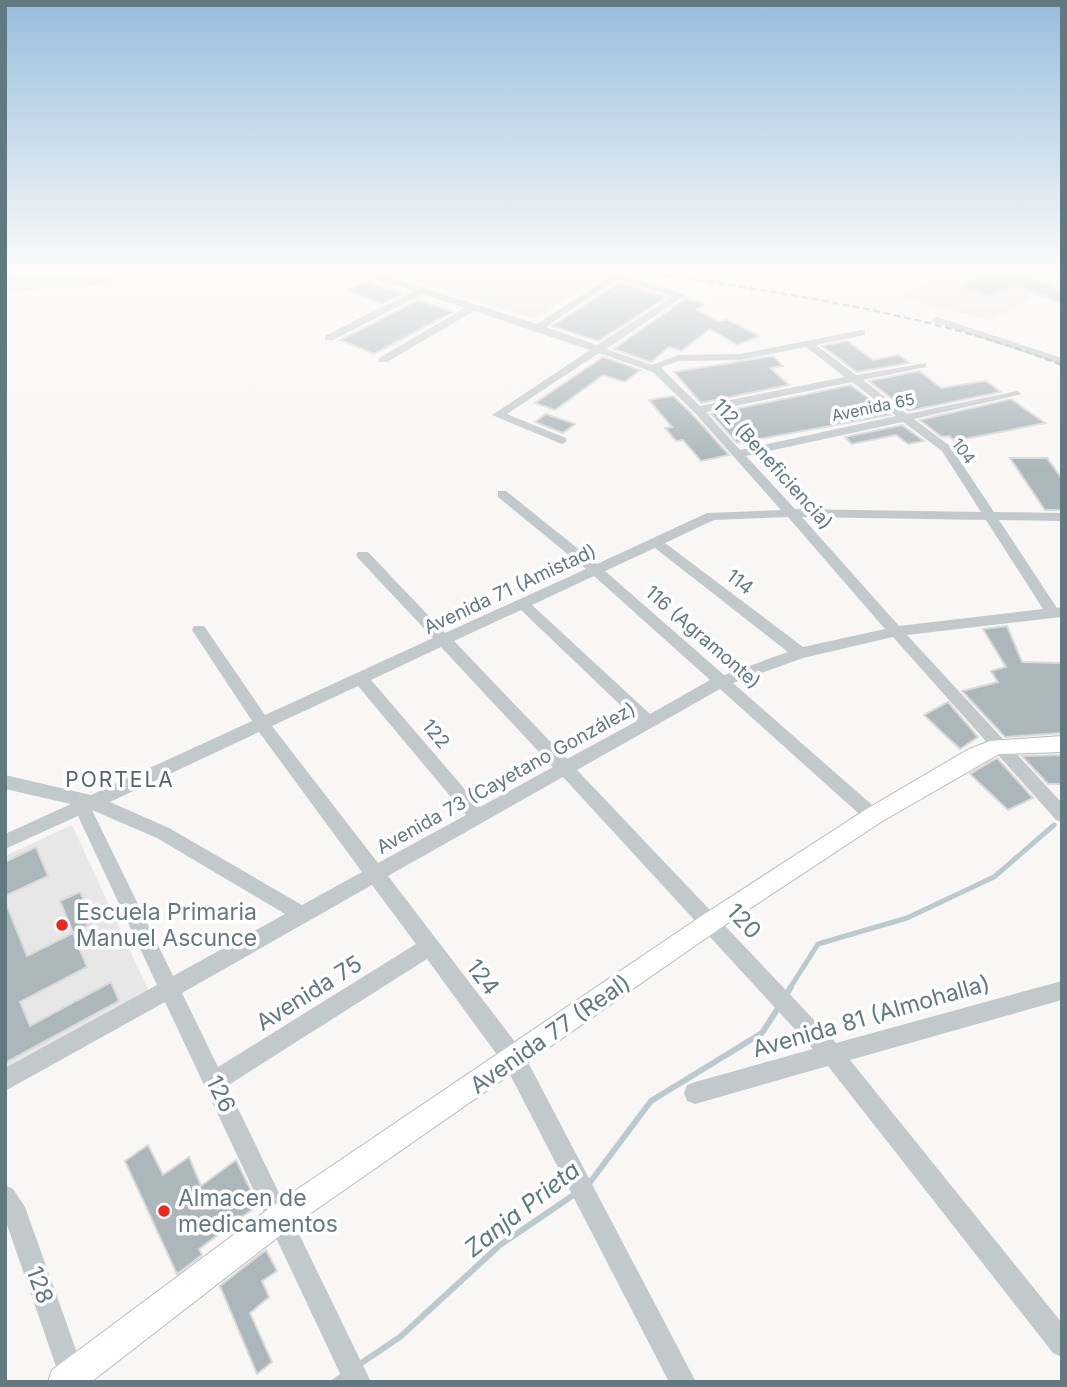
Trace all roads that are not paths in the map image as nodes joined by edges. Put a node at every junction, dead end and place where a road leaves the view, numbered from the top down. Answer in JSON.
{"nodes":[{"id":1,"x":421,"y":338,"type":"edge"},
{"id":2,"x":565,"y":338,"type":"edge"},
{"id":3,"x":618,"y":338,"type":"edge"},
{"id":4,"x":841,"y":338,"type":"edge"},
{"id":5,"x":994,"y":338,"type":"edge"},
{"id":6,"x":810,"y":345,"type":"junction"},
{"id":7,"x":600,"y":350,"type":"junction"},
{"id":8,"x":383,"y":360,"type":"dead end"},
{"id":9,"x":1062,"y":362,"type":"edge"},
{"id":10,"x":922,"y":365,"type":"dead end"},
{"id":11,"x":657,"y":370,"type":"junction"},
{"id":12,"x":854,"y":378,"type":"junction"},
{"id":13,"x":1017,"y":394,"type":"dead end"},
{"id":14,"x":698,"y":410,"type":"junction"},
{"id":15,"x":902,"y":416,"type":"junction"},
{"id":16,"x":562,"y":440,"type":"dead end"},
{"id":17,"x":736,"y":454,"type":"junction"},
{"id":18,"x":502,"y":494,"type":"dead end"},
{"id":19,"x":791,"y":513,"type":"junction"},
{"id":20,"x":989,"y":517,"type":"junction"},
{"id":21,"x":1062,"y":517,"type":"edge"},
{"id":22,"x":656,"y":542,"type":"junction"},
{"id":23,"x":363,"y":555,"type":"dead end"},
{"id":24,"x":596,"y":571,"type":"junction"},
{"id":25,"x":523,"y":604,"type":"junction"},
{"id":26,"x":1057,"y":612,"type":"edge"},
{"id":27,"x":199,"y":630,"type":"dead end"},
{"id":28,"x":899,"y":631,"type":"junction"},
{"id":29,"x":446,"y":640,"type":"junction"},
{"id":30,"x":800,"y":653,"type":"junction"},
{"id":31,"x":362,"y":678,"type":"junction"},
{"id":32,"x":722,"y":681,"type":"junction"},
{"id":33,"x":650,"y":723,"type":"junction"},
{"id":34,"x":262,"y":724,"type":"junction"},
{"id":35,"x":1062,"y":744,"type":"edge"},
{"id":36,"x":997,"y":746,"type":"junction"},
{"id":37,"x":566,"y":768,"type":"junction"},
{"id":38,"x":5,"y":782,"type":"edge"},
{"id":39,"x":87,"y":804,"type":"junction"},
{"id":40,"x":1062,"y":815,"type":"edge"},
{"id":41,"x":478,"y":817,"type":"junction"},
{"id":42,"x":873,"y":817,"type":"junction"},
{"id":43,"x":5,"y":842,"type":"edge"},
{"id":44,"x":377,"y":873,"type":"junction"},
{"id":45,"x":300,"y":914,"type":"junction"},
{"id":46,"x":711,"y":922,"type":"junction"},
{"id":47,"x":429,"y":947,"type":"junction"},
{"id":48,"x":170,"y":988,"type":"junction"},
{"id":49,"x":1062,"y":990,"type":"edge"},
{"id":50,"x":831,"y":1053,"type":"junction"},
{"id":51,"x":514,"y":1059,"type":"junction"},
{"id":52,"x":5,"y":1080,"type":"edge"},
{"id":53,"x":215,"y":1081,"type":"junction"},
{"id":54,"x":695,"y":1093,"type":"dead end"},
{"id":55,"x":5,"y":1197,"type":"edge"},
{"id":56,"x":281,"y":1217,"type":"junction"},
{"id":57,"x":1062,"y":1344,"type":"edge"},
{"id":58,"x":68,"y":1379,"type":"edge"},
{"id":59,"x":358,"y":1382,"type":"edge"},
{"id":60,"x":683,"y":1382,"type":"edge"}],
"edges":[{"from":1,"to":8,"type":"street"},
{"from":2,"to":7,"type":"street","name":"112 (Beneficiencia)"},
{"from":3,"to":7,"type":"street"},
{"from":4,"to":6,"type":"street"},
{"from":5,"to":9,"type":"street"},
{"from":6,"to":11,"type":"street"},
{"from":6,"to":12,"type":"street","name":"104"},
{"from":7,"to":11,"type":"street","name":"112 (Beneficiencia)"},
{"from":7,"to":16,"type":"street"},
{"from":10,"to":12,"type":"street"},
{"from":11,"to":14,"type":"street","name":"112 (Beneficiencia)"},
{"from":12,"to":14,"type":"street"},
{"from":12,"to":15,"type":"street","name":"104"},
{"from":13,"to":15,"type":"street","name":"Avenida 65"},
{"from":14,"to":17,"type":"street","name":"112 (Beneficiencia)"},
{"from":15,"to":17,"type":"street","name":"Avenida 65"},
{"from":15,"to":20,"type":"street","name":"104"},
{"from":17,"to":19,"type":"street","name":"112 (Beneficiencia)"},
{"from":18,"to":24,"type":"street","name":"116 (Agramonte)"},
{"from":19,"to":20,"type":"street","name":"Avenida 71 (Amistad)"},
{"from":19,"to":22,"type":"street","name":"Avenida 71 (Amistad)"},
{"from":19,"to":28,"type":"street","name":"112 (Beneficiencia)"},
{"from":20,"to":21,"type":"street","name":"Avenida 71 (Amistad)"},
{"from":20,"to":26,"type":"street","name":"104"},
{"from":22,"to":24,"type":"street","name":"Avenida 71 (Amistad)"},
{"from":22,"to":30,"type":"street","name":"114"},
{"from":23,"to":29,"type":"street","name":"120"},
{"from":24,"to":25,"type":"street","name":"Avenida 71 (Amistad)"},
{"from":24,"to":32,"type":"street","name":"116 (Agramonte)"},
{"from":25,"to":29,"type":"street","name":"Avenida 71 (Amistad)"},
{"from":25,"to":33,"type":"street"},
{"from":26,"to":28,"type":"street","name":"Avenida 73 (Cayetano González)"},
{"from":27,"to":34,"type":"street","name":"124"},
{"from":28,"to":30,"type":"street","name":"Avenida 73 (Cayetano González)"},
{"from":28,"to":36,"type":"street","name":"112 (Beneficiencia)"},
{"from":29,"to":31,"type":"street","name":"Avenida 71 (Amistad)"},
{"from":29,"to":37,"type":"street","name":"120"},
{"from":30,"to":32,"type":"street","name":"Avenida 73 (Cayetano González)"},
{"from":31,"to":34,"type":"street","name":"Avenida 71 (Amistad)"},
{"from":31,"to":41,"type":"street","name":"122"},
{"from":32,"to":33,"type":"street","name":"Avenida 73 (Cayetano González)"},
{"from":32,"to":42,"type":"street","name":"116 (Agramonte)"},
{"from":33,"to":37,"type":"street","name":"Avenida 73 (Cayetano González)"},
{"from":34,"to":39,"type":"street","name":"Avenida 71 (Amistad)"},
{"from":34,"to":44,"type":"street","name":"124"},
{"from":35,"to":36,"type":"main road","name":"Avenida 77 (Real)"},
{"from":36,"to":40,"type":"street","name":"112 (Beneficiencia)"},
{"from":36,"to":42,"type":"main road","name":"Avenida 77 (Real)"},
{"from":37,"to":41,"type":"street","name":"Avenida 73 (Cayetano González)"},
{"from":37,"to":46,"type":"street","name":"120"},
{"from":38,"to":39,"type":"street"},
{"from":39,"to":43,"type":"street","name":"Avenida 71 (Amistad)"},
{"from":39,"to":45,"type":"street"},
{"from":39,"to":48,"type":"street","name":"126"},
{"from":41,"to":44,"type":"street","name":"Avenida 73 (Cayetano González)"},
{"from":42,"to":46,"type":"main road","name":"Avenida 77 (Real)"},
{"from":44,"to":45,"type":"street","name":"Avenida 73 (Cayetano González)"},
{"from":44,"to":47,"type":"street","name":"124"},
{"from":45,"to":48,"type":"street","name":"Avenida 73 (Cayetano González)"},
{"from":46,"to":50,"type":"street","name":"120"},
{"from":46,"to":51,"type":"main road","name":"Avenida 77 (Real)"},
{"from":47,"to":51,"type":"street","name":"124"},
{"from":47,"to":53,"type":"street","name":"Avenida 75"},
{"from":48,"to":52,"type":"street","name":"Avenida 73 (Cayetano González)"},
{"from":48,"to":53,"type":"street","name":"126"},
{"from":49,"to":50,"type":"street","name":"Avenida 81 (Almohalla)"},
{"from":50,"to":54,"type":"street","name":"Avenida 81 (Almohalla)"},
{"from":50,"to":57,"type":"street","name":"120"},
{"from":51,"to":56,"type":"main road","name":"Avenida 77 (Real)"},
{"from":51,"to":60,"type":"street","name":"124"},
{"from":53,"to":56,"type":"street","name":"126"},
{"from":55,"to":58,"type":"street","name":"128"},
{"from":56,"to":58,"type":"main road","name":"Avenida 77 (Real)"},
{"from":56,"to":59,"type":"street","name":"126"}]}
